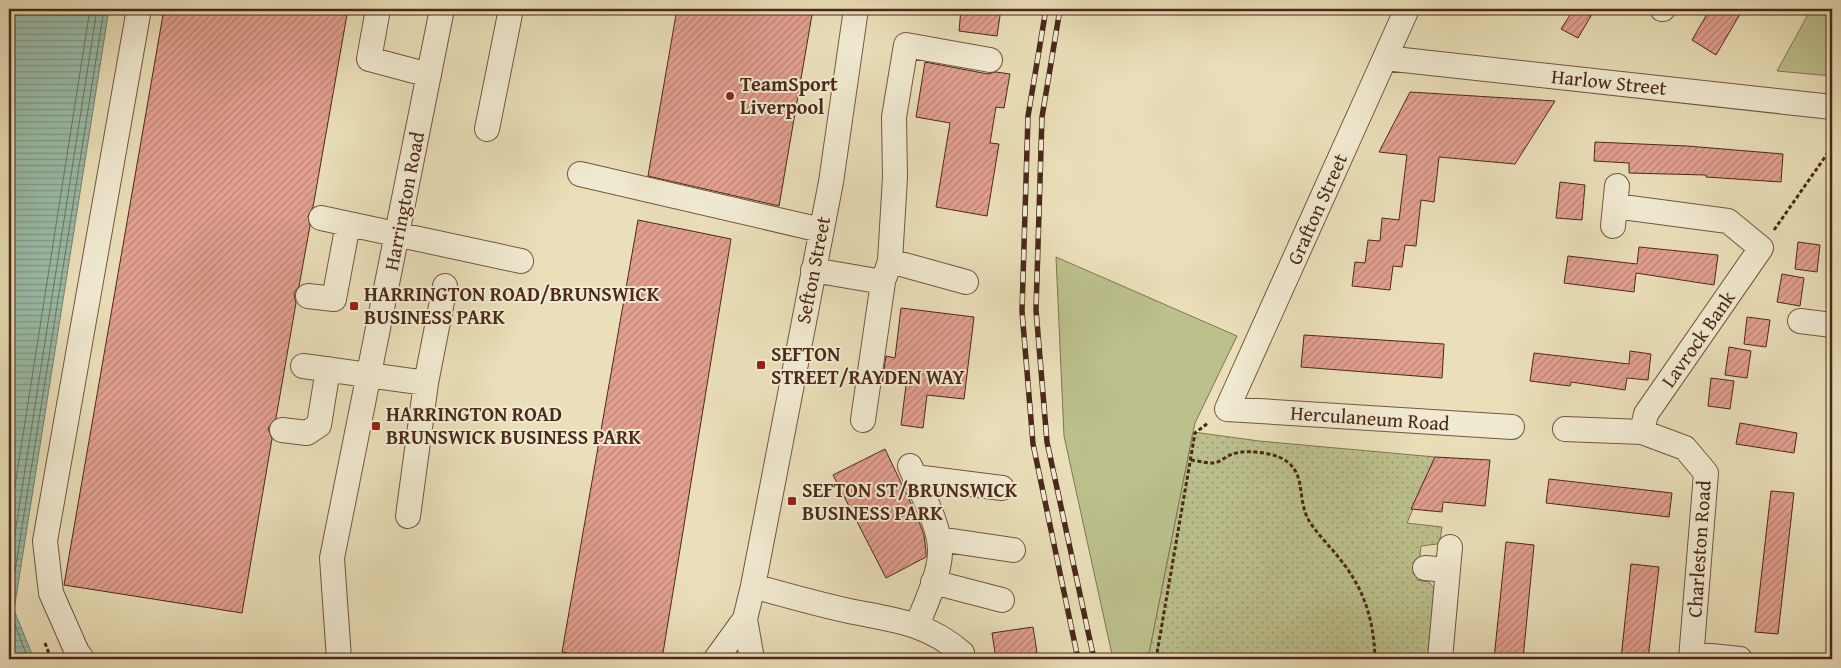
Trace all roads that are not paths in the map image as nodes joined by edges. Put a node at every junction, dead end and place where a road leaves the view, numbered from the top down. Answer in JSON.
{"nodes":[{"id":1,"x":139,"y":9,"type":"edge"},
{"id":2,"x":378,"y":9,"type":"edge"},
{"id":3,"x":442,"y":9,"type":"edge"},
{"id":4,"x":511,"y":9,"type":"edge"},
{"id":5,"x":856,"y":9,"type":"edge"},
{"id":6,"x":1407,"y":9,"type":"edge"},
{"id":7,"x":1385,"y":58,"type":"junction"},
{"id":8,"x":990,"y":60,"type":"dead end"},
{"id":9,"x":429,"y":75,"type":"junction"},
{"id":10,"x":1832,"y":107,"type":"edge"},
{"id":11,"x":487,"y":130,"type":"dead end"},
{"id":12,"x":580,"y":174,"type":"dead end"},
{"id":13,"x":1615,"y":206,"type":"dead end"},
{"id":14,"x":320,"y":218,"type":"dead end"},
{"id":15,"x":348,"y":224,"type":"junction"},
{"id":16,"x":821,"y":230,"type":"junction"},
{"id":17,"x":397,"y":235,"type":"junction"},
{"id":18,"x":521,"y":261,"type":"dead end"},
{"id":19,"x":813,"y":270,"type":"junction"},
{"id":20,"x":887,"y":272,"type":"junction"},
{"id":21,"x":966,"y":282,"type":"dead end"},
{"id":22,"x":445,"y":286,"type":"dead end"},
{"id":23,"x":308,"y":296,"type":"dead end"},
{"id":24,"x":1800,"y":321,"type":"dead end"},
{"id":25,"x":1832,"y":325,"type":"edge"},
{"id":26,"x":303,"y":366,"type":"dead end"},
{"id":27,"x":328,"y":369,"type":"junction"},
{"id":28,"x":370,"y":373,"type":"junction"},
{"id":29,"x":426,"y":383,"type":"junction"},
{"id":30,"x":1227,"y":409,"type":"joint"},
{"id":31,"x":863,"y":420,"type":"dead end"},
{"id":32,"x":1512,"y":427,"type":"dead end"},
{"id":33,"x":1565,"y":429,"type":"dead end"},
{"id":34,"x":282,"y":430,"type":"dead end"},
{"id":35,"x":1642,"y":432,"type":"junction"},
{"id":36,"x":1002,"y":488,"type":"dead end"},
{"id":37,"x":408,"y":516,"type":"dead end"},
{"id":38,"x":940,"y":539,"type":"junction"},
{"id":39,"x":1450,"y":546,"type":"dead end"},
{"id":40,"x":1013,"y":550,"type":"dead end"},
{"id":41,"x":933,"y":582,"type":"junction"},
{"id":42,"x":753,"y":586,"type":"junction"},
{"id":43,"x":1002,"y":600,"type":"dead end"},
{"id":44,"x":745,"y":619,"type":"junction"},
{"id":45,"x":917,"y":625,"type":"junction"},
{"id":46,"x":962,"y":653,"type":"dead end"},
{"id":47,"x":1691,"y":656,"type":"edge"},
{"id":48,"x":82,"y":659,"type":"edge"},
{"id":49,"x":339,"y":659,"type":"edge"},
{"id":50,"x":716,"y":659,"type":"edge"},
{"id":51,"x":752,"y":659,"type":"edge"},
{"id":52,"x":1440,"y":659,"type":"edge"},
{"id":53,"x":1740,"y":659,"type":"edge"}],
"edges":[{"from":1,"to":48,"type":"street"},
{"from":2,"to":9,"type":"street"},
{"from":3,"to":9,"type":"street","name":"Harrington Road"},
{"from":4,"to":11,"type":"street"},
{"from":5,"to":16,"type":"street","name":"Sefton Street"},
{"from":6,"to":7,"type":"street","name":"Grafton Street"},
{"from":7,"to":10,"type":"street","name":"Harlow Street"},
{"from":7,"to":30,"type":"street","name":"Grafton Street"},
{"from":8,"to":20,"type":"street"},
{"from":9,"to":17,"type":"street","name":"Harrington Road"},
{"from":12,"to":16,"type":"street"},
{"from":13,"to":35,"type":"street","name":"Lavrock Bank"},
{"from":14,"to":15,"type":"street"},
{"from":15,"to":17,"type":"street"},
{"from":15,"to":23,"type":"street"},
{"from":16,"to":19,"type":"street","name":"Sefton Street"},
{"from":17,"to":18,"type":"street"},
{"from":17,"to":28,"type":"street","name":"Harrington Road"},
{"from":19,"to":20,"type":"street"},
{"from":19,"to":42,"type":"street","name":"Sefton Street"},
{"from":20,"to":21,"type":"street"},
{"from":20,"to":31,"type":"street"},
{"from":22,"to":29,"type":"street"},
{"from":24,"to":25,"type":"street"},
{"from":26,"to":27,"type":"street"},
{"from":27,"to":28,"type":"street"},
{"from":27,"to":34,"type":"street"},
{"from":28,"to":29,"type":"street"},
{"from":28,"to":49,"type":"street","name":"Harrington Road"},
{"from":29,"to":37,"type":"street"},
{"from":30,"to":32,"type":"street","name":"Herculaneum Road"},
{"from":33,"to":35,"type":"street","name":"Charleston Road"},
{"from":35,"to":47,"type":"street","name":"Charleston Road"},
{"from":36,"to":38,"type":"street"},
{"from":38,"to":40,"type":"street"},
{"from":38,"to":41,"type":"street"},
{"from":39,"to":52,"type":"street"},
{"from":41,"to":43,"type":"street"},
{"from":41,"to":45,"type":"street"},
{"from":42,"to":44,"type":"street","name":"Sefton Street"},
{"from":42,"to":45,"type":"street"},
{"from":44,"to":50,"type":"street","name":"Sefton Street"},
{"from":44,"to":51,"type":"street","name":"Sefton Street"},
{"from":45,"to":46,"type":"street"},
{"from":47,"to":53,"type":"street"}]}
